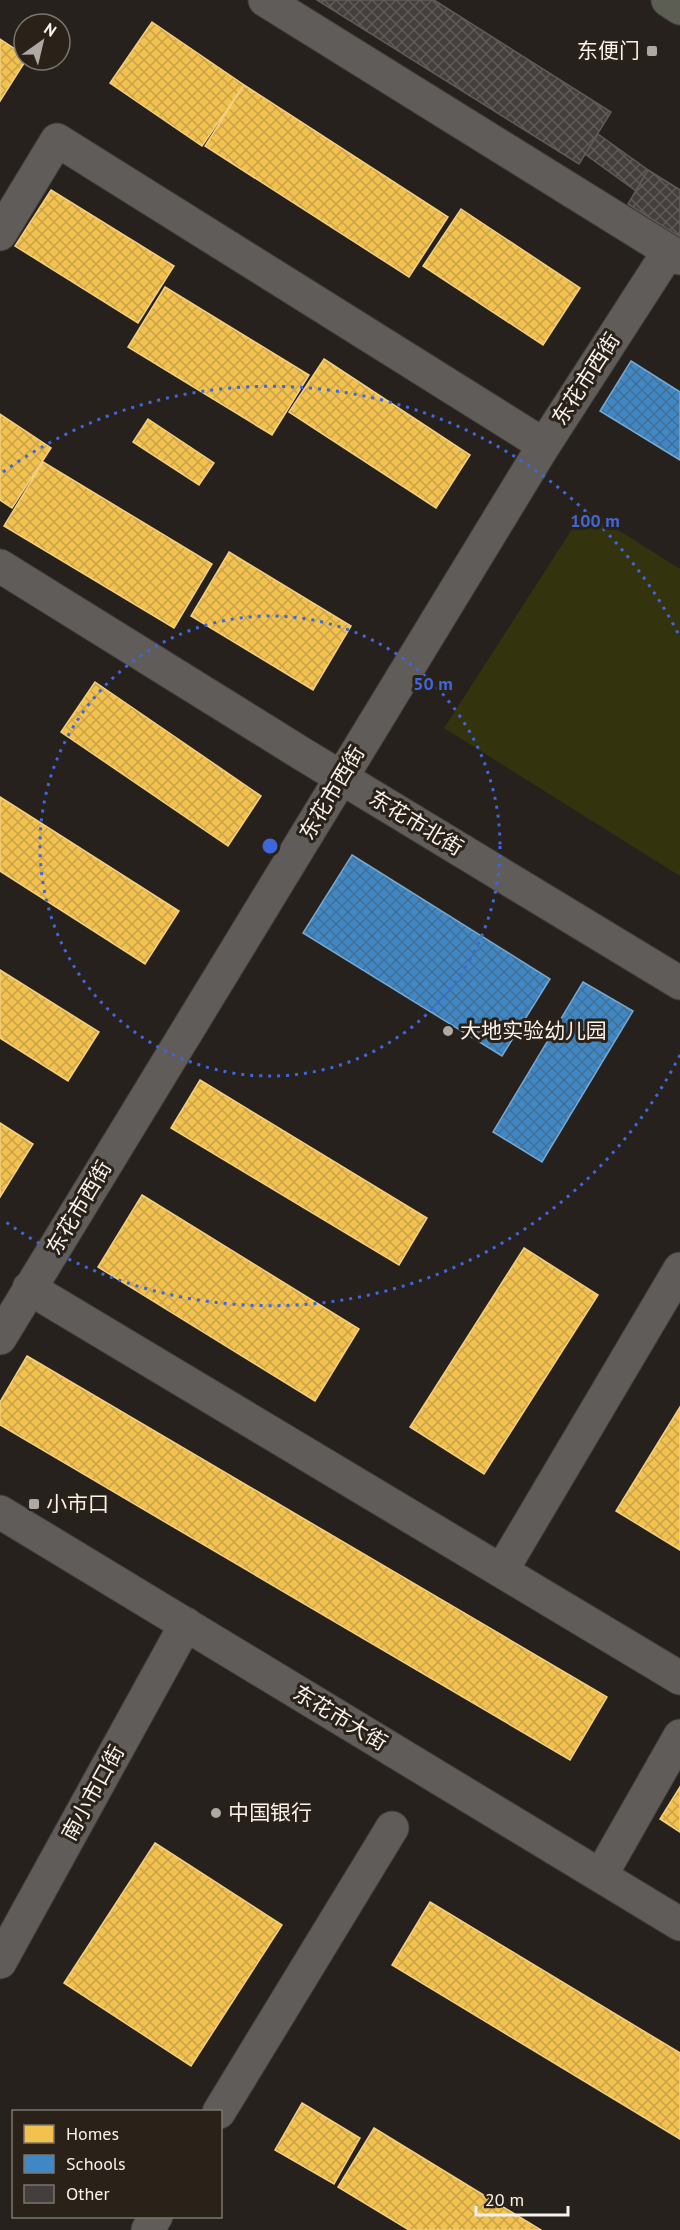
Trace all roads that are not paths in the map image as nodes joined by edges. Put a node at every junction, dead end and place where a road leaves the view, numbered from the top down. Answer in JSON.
{"nodes":[{"id":1,"x":265,"y":0,"type":"edge"},
{"id":2,"x":668,"y":0,"type":"edge"},
{"id":3,"x":680,"y":8,"type":"edge"},
{"id":4,"x":0,"y":234,"type":"edge"},
{"id":5,"x":675,"y":254,"type":"edge"},
{"id":6,"x":544,"y":445,"type":"junction"},
{"id":7,"x":0,"y":566,"type":"edge"},
{"id":8,"x":341,"y":778,"type":"junction"},
{"id":9,"x":680,"y":983,"type":"edge"},
{"id":10,"x":680,"y":1269,"type":"edge"},
{"id":11,"x":29,"y":1288,"type":"junction"},
{"id":12,"x":0,"y":1338,"type":"edge"},
{"id":13,"x":0,"y":1512,"type":"edge"},
{"id":14,"x":502,"y":1570,"type":"junction"},
{"id":15,"x":186,"y":1624,"type":"junction"},
{"id":16,"x":680,"y":1678,"type":"edge"},
{"id":17,"x":680,"y":1736,"type":"edge"},
{"id":18,"x":392,"y":1828,"type":"dead end"},
{"id":19,"x":601,"y":1875,"type":"junction"},
{"id":20,"x":680,"y":1924,"type":"edge"},
{"id":21,"x":0,"y":1962,"type":"edge"},
{"id":22,"x":220,"y":2110,"type":"edge"}],
"edges":[{"from":1,"to":5,"type":"street"},
{"from":2,"to":3,"type":"main road"},
{"from":4,"to":6,"type":"street"},
{"from":5,"to":6,"type":"street","name":"东花市西街"},
{"from":6,"to":8,"type":"street","name":"东花市西街"},
{"from":7,"to":8,"type":"street","name":"东花市北街"},
{"from":8,"to":9,"type":"street","name":"东花市北街"},
{"from":8,"to":11,"type":"street","name":"东花市西街"},
{"from":10,"to":14,"type":"street"},
{"from":11,"to":12,"type":"street","name":"东花市西街"},
{"from":11,"to":14,"type":"street"},
{"from":13,"to":15,"type":"street","name":"东花市大街"},
{"from":14,"to":16,"type":"street"},
{"from":15,"to":19,"type":"street","name":"东花市大街"},
{"from":15,"to":21,"type":"street","name":"南小市口街"},
{"from":17,"to":19,"type":"street"},
{"from":18,"to":22,"type":"street"},
{"from":19,"to":20,"type":"street","name":"东花市大街"}]}
